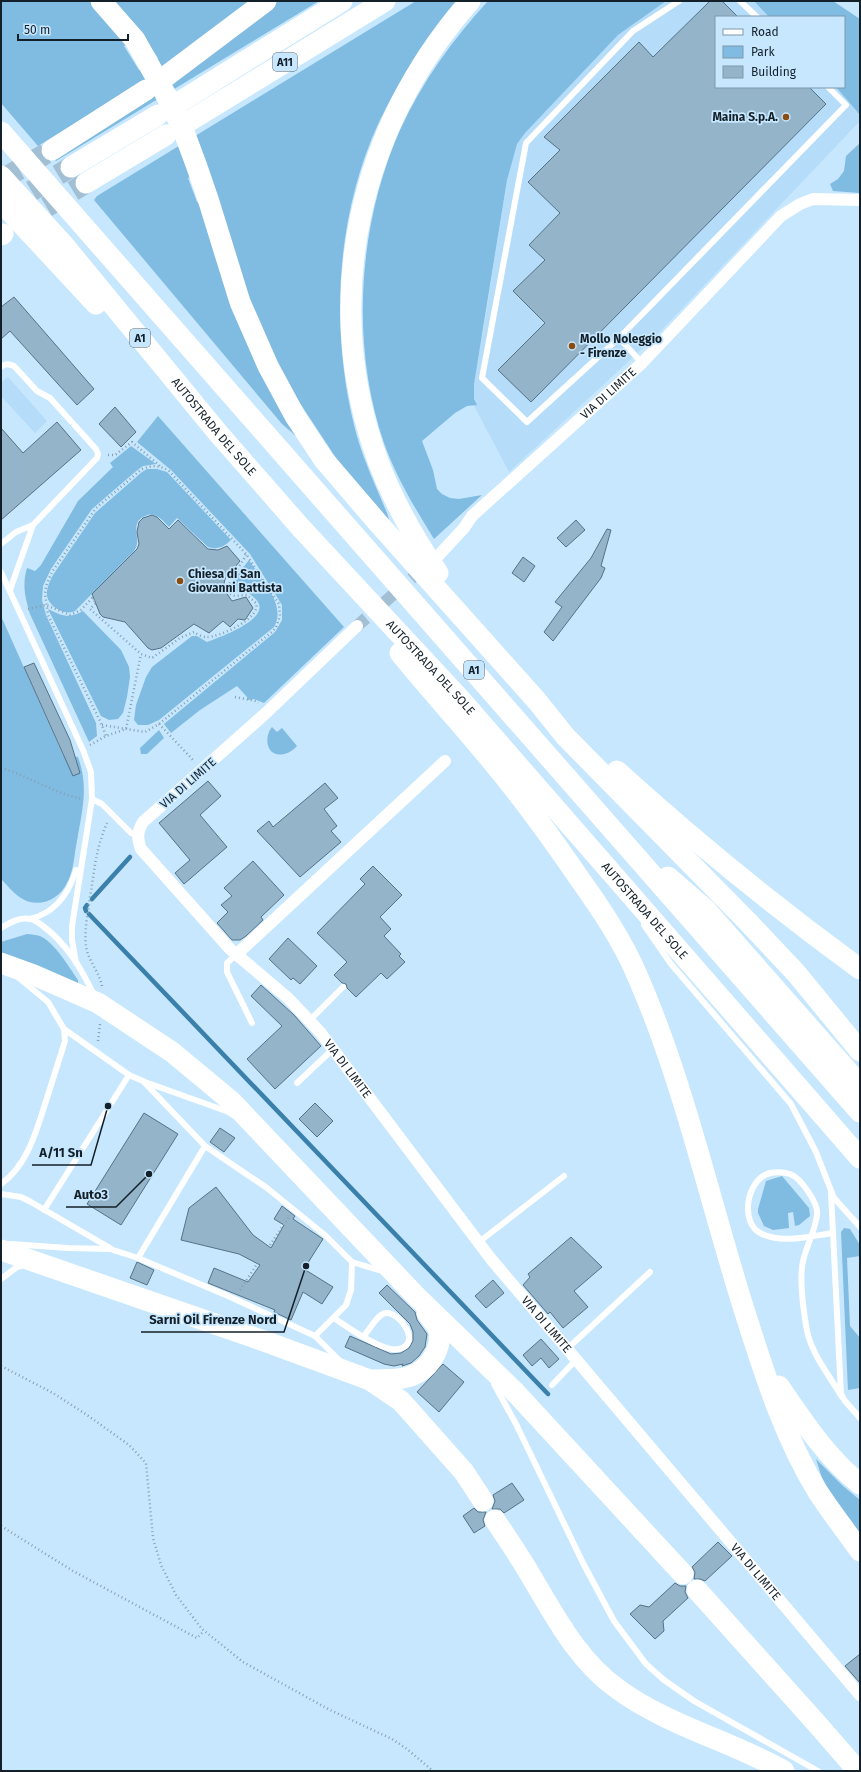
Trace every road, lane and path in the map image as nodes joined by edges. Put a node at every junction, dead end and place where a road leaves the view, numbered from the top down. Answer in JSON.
{"nodes":[{"id":1,"x":101,"y":1,"type":"edge"},
{"id":2,"x":266,"y":1,"type":"edge"},
{"id":3,"x":342,"y":1,"type":"edge"},
{"id":4,"x":385,"y":1,"type":"edge"},
{"id":5,"x":470,"y":1,"type":"edge"},
{"id":6,"x":679,"y":1,"type":"edge"},
{"id":7,"x":740,"y":1,"type":"edge"},
{"id":8,"x":756,"y":16,"type":"edge"},
{"id":9,"x":165,"y":77,"type":"dead end"},
{"id":10,"x":829,"y":88,"type":"edge"},
{"id":11,"x":146,"y":90,"type":"dead end"},
{"id":12,"x":178,"y":103,"type":"dead end"},
{"id":13,"x":158,"y":115,"type":"dead end"},
{"id":14,"x":186,"y":123,"type":"dead end"},
{"id":15,"x":1,"y":132,"type":"edge"},
{"id":16,"x":166,"y":135,"type":"dead end"},
{"id":17,"x":52,"y":150,"type":"tunnel mouth"},
{"id":18,"x":71,"y":167,"type":"tunnel mouth"},
{"id":19,"x":1,"y":176,"type":"edge"},
{"id":20,"x":86,"y":183,"type":"tunnel mouth"},
{"id":21,"x":860,"y":200,"type":"edge"},
{"id":22,"x":1,"y":202,"type":"edge"},
{"id":23,"x":56,"y":249,"type":"junction"},
{"id":24,"x":620,"y":338,"type":"junction"},
{"id":25,"x":642,"y":363,"type":"junction"},
{"id":26,"x":1,"y":367,"type":"edge"},
{"id":27,"x":97,"y":458,"type":"junction"},
{"id":28,"x":161,"y":466,"type":"junction"},
{"id":29,"x":32,"y":525,"type":"junction"},
{"id":30,"x":302,"y":528,"type":"junction"},
{"id":31,"x":1,"y":544,"type":"edge"},
{"id":32,"x":246,"y":554,"type":"junction"},
{"id":33,"x":438,"y":556,"type":"dead end"},
{"id":34,"x":1,"y":572,"type":"edge"},
{"id":35,"x":10,"y":590,"type":"junction"},
{"id":36,"x":46,"y":605,"type":"junction"},
{"id":37,"x":21,"y":614,"type":"junction"},
{"id":38,"x":357,"y":626,"type":"tunnel mouth"},
{"id":39,"x":476,"y":631,"type":"junction"},
{"id":40,"x":141,"y":654,"type":"junction"},
{"id":41,"x":235,"y":697,"type":"dead end"},
{"id":42,"x":537,"y":701,"type":"junction"},
{"id":43,"x":266,"y":713,"type":"junction"},
{"id":44,"x":159,"y":724,"type":"junction"},
{"id":45,"x":102,"y":725,"type":"junction"},
{"id":46,"x":126,"y":729,"type":"junction"},
{"id":47,"x":106,"y":736,"type":"junction"},
{"id":48,"x":83,"y":750,"type":"junction"},
{"id":49,"x":446,"y":761,"type":"dead end"},
{"id":50,"x":1,"y":768,"type":"edge"},
{"id":51,"x":202,"y":770,"type":"junction"},
{"id":52,"x":92,"y":798,"type":"junction"},
{"id":53,"x":111,"y":812,"type":"junction"},
{"id":54,"x":138,"y":835,"type":"junction"},
{"id":55,"x":619,"y":837,"type":"junction"},
{"id":56,"x":82,"y":854,"type":"junction"},
{"id":57,"x":619,"y":880,"type":"junction"},
{"id":58,"x":636,"y":912,"type":"dead end"},
{"id":59,"x":640,"y":918,"type":"dead end"},
{"id":60,"x":30,"y":919,"type":"junction"},
{"id":61,"x":87,"y":920,"type":"dead end"},
{"id":62,"x":1,"y":928,"type":"edge"},
{"id":63,"x":237,"y":954,"type":"junction"},
{"id":64,"x":76,"y":963,"type":"junction"},
{"id":65,"x":1,"y":964,"type":"edge"},
{"id":66,"x":860,"y":969,"type":"edge"},
{"id":67,"x":343,"y":987,"type":"dead end"},
{"id":68,"x":98,"y":1003,"type":"junction"},
{"id":69,"x":309,"y":1020,"type":"junction"},
{"id":70,"x":252,"y":1023,"type":"dead end"},
{"id":71,"x":64,"y":1029,"type":"junction"},
{"id":72,"x":334,"y":1048,"type":"junction"},
{"id":73,"x":860,"y":1051,"type":"edge"},
{"id":74,"x":129,"y":1075,"type":"junction"},
{"id":75,"x":143,"y":1081,"type":"junction"},
{"id":76,"x":297,"y":1083,"type":"dead end"},
{"id":77,"x":860,"y":1085,"type":"edge"},
{"id":78,"x":860,"y":1112,"type":"edge"},
{"id":79,"x":261,"y":1131,"type":"junction"},
{"id":80,"x":205,"y":1146,"type":"junction"},
{"id":81,"x":860,"y":1158,"type":"edge"},
{"id":82,"x":564,"y":1176,"type":"dead end"},
{"id":83,"x":1,"y":1184,"type":"edge"},
{"id":84,"x":831,"y":1192,"type":"junction"},
{"id":85,"x":1,"y":1194,"type":"edge"},
{"id":86,"x":44,"y":1210,"type":"junction"},
{"id":87,"x":294,"y":1210,"type":"junction"},
{"id":88,"x":860,"y":1227,"type":"edge"},
{"id":89,"x":833,"y":1233,"type":"junction"},
{"id":90,"x":810,"y":1236,"type":"junction"},
{"id":91,"x":479,"y":1242,"type":"junction"},
{"id":92,"x":1,"y":1244,"type":"edge"},
{"id":93,"x":270,"y":1245,"type":"dead end"},
{"id":94,"x":110,"y":1248,"type":"junction"},
{"id":95,"x":1,"y":1250,"type":"edge"},
{"id":96,"x":138,"y":1258,"type":"junction"},
{"id":97,"x":352,"y":1262,"type":"junction"},
{"id":98,"x":39,"y":1264,"type":"junction"},
{"id":99,"x":257,"y":1264,"type":"dead end"},
{"id":100,"x":650,"y":1272,"type":"dead end"},
{"id":101,"x":397,"y":1276,"type":"junction"},
{"id":102,"x":1,"y":1279,"type":"edge"},
{"id":103,"x":415,"y":1294,"type":"junction"},
{"id":104,"x":234,"y":1299,"type":"junction"},
{"id":105,"x":334,"y":1318,"type":"junction"},
{"id":106,"x":315,"y":1336,"type":"junction"},
{"id":107,"x":363,"y":1337,"type":"junction"},
{"id":108,"x":567,"y":1349,"type":"junction"},
{"id":109,"x":480,"y":1358,"type":"junction"},
{"id":110,"x":759,"y":1358,"type":"junction"},
{"id":111,"x":577,"y":1359,"type":"junction"},
{"id":112,"x":1,"y":1366,"type":"edge"},
{"id":113,"x":361,"y":1377,"type":"junction"},
{"id":114,"x":552,"y":1385,"type":"dead end"},
{"id":115,"x":842,"y":1397,"type":"junction"},
{"id":116,"x":860,"y":1418,"type":"edge"},
{"id":117,"x":860,"y":1484,"type":"edge"},
{"id":118,"x":483,"y":1501,"type":"dead end"},
{"id":119,"x":495,"y":1520,"type":"dead end"},
{"id":120,"x":1,"y":1526,"type":"edge"},
{"id":121,"x":860,"y":1550,"type":"edge"},
{"id":122,"x":683,"y":1574,"type":"dead end"},
{"id":123,"x":697,"y":1590,"type":"dead end"},
{"id":124,"x":204,"y":1632,"type":"junction"},
{"id":125,"x":860,"y":1695,"type":"edge"},
{"id":126,"x":432,"y":1771,"type":"edge"},
{"id":127,"x":784,"y":1771,"type":"edge"},
{"id":128,"x":818,"y":1771,"type":"edge"},
{"id":129,"x":858,"y":1771,"type":"edge"}],
"edges":[{"from":1,"to":39,"type":"highway"},
{"from":2,"to":9,"type":"highway"},
{"from":3,"to":12,"type":"highway","number":"A11"},
{"from":4,"to":14,"type":"highway","number":"A11"},
{"from":5,"to":39,"type":"highway"},
{"from":6,"to":24,"type":"lane"},
{"from":7,"to":8,"type":"lane"},
{"from":10,"to":24,"type":"lane"},
{"from":11,"to":17,"type":"highway"},
{"from":13,"to":18,"type":"highway"},
{"from":15,"to":55,"type":"highway","number":"A1"},
{"from":16,"to":20,"type":"highway"},
{"from":19,"to":23,"type":"highway","name":"AUTOSTRADA DEL SOLE","number":"A1"},
{"from":21,"to":25,"type":"street","name":"VIA DI LIMITE"},
{"from":22,"to":23,"type":"highway"},
{"from":23,"to":30,"type":"highway","name":"AUTOSTRADA DEL SOLE","number":"A1"},
{"from":24,"to":25,"type":"lane"},
{"from":25,"to":33,"type":"street","name":"VIA DI LIMITE"},
{"from":26,"to":27,"type":"lane"},
{"from":27,"to":28,"type":"path"},
{"from":27,"to":29,"type":"lane"},
{"from":28,"to":32,"type":"path"},
{"from":28,"to":36,"type":"path"},
{"from":29,"to":31,"type":"lane"},
{"from":29,"to":35,"type":"lane"},
{"from":30,"to":57,"type":"highway","name":"AUTOSTRADA DEL SOLE","number":"A1"},
{"from":30,"to":110,"type":"highway"},
{"from":32,"to":40,"type":"path"},
{"from":32,"to":44,"type":"path"},
{"from":34,"to":35,"type":"lane"},
{"from":35,"to":37,"type":"lane"},
{"from":36,"to":37,"type":"path"},
{"from":36,"to":40,"type":"path"},
{"from":36,"to":45,"type":"path"},
{"from":37,"to":48,"type":"lane"},
{"from":38,"to":43,"type":"street","name":"VIA DI LIMITE"},
{"from":39,"to":42,"type":"highway"},
{"from":40,"to":46,"type":"path"},
{"from":41,"to":43,"type":"path"},
{"from":42,"to":66,"type":"highway"},
{"from":42,"to":73,"type":"highway"},
{"from":43,"to":51,"type":"street","name":"VIA DI LIMITE"},
{"from":44,"to":46,"type":"path"},
{"from":44,"to":51,"type":"path"},
{"from":45,"to":46,"type":"path"},
{"from":45,"to":47,"type":"path"},
{"from":46,"to":47,"type":"path"},
{"from":47,"to":48,"type":"path"},
{"from":48,"to":52,"type":"lane"},
{"from":49,"to":63,"type":"street"},
{"from":50,"to":52,"type":"path"},
{"from":51,"to":54,"type":"street","name":"VIA DI LIMITE"},
{"from":52,"to":53,"type":"lane"},
{"from":52,"to":56,"type":"lane"},
{"from":53,"to":54,"type":"lane"},
{"from":53,"to":61,"type":"path"},
{"from":54,"to":63,"type":"street","name":"VIA DI LIMITE"},
{"from":55,"to":77,"type":"highway"},
{"from":55,"to":78,"type":"highway","number":"A1"},
{"from":56,"to":60,"type":"lane"},
{"from":56,"to":64,"type":"lane"},
{"from":57,"to":58,"type":"lane"},
{"from":57,"to":81,"type":"highway","name":"AUTOSTRADA DEL SOLE","number":"A1"},
{"from":59,"to":84,"type":"lane"},
{"from":60,"to":62,"type":"lane"},
{"from":60,"to":64,"type":"lane"},
{"from":63,"to":69,"type":"street","name":"VIA DI LIMITE"},
{"from":63,"to":70,"type":"lane"},
{"from":64,"to":68,"type":"lane"},
{"from":65,"to":68,"type":"highway"},
{"from":65,"to":71,"type":"lane"},
{"from":67,"to":69,"type":"lane"},
{"from":68,"to":79,"type":"highway"},
{"from":69,"to":72,"type":"street","name":"VIA DI LIMITE"},
{"from":71,"to":74,"type":"lane"},
{"from":71,"to":83,"type":"lane"},
{"from":72,"to":76,"type":"lane"},
{"from":72,"to":91,"type":"street","name":"VIA DI LIMITE"},
{"from":74,"to":75,"type":"lane"},
{"from":74,"to":86,"type":"lane"},
{"from":75,"to":79,"type":"lane"},
{"from":75,"to":80,"type":"lane"},
{"from":79,"to":101,"type":"highway"},
{"from":80,"to":87,"type":"lane"},
{"from":80,"to":96,"type":"lane"},
{"from":82,"to":91,"type":"lane"},
{"from":84,"to":88,"type":"lane"},
{"from":84,"to":89,"type":"lane"},
{"from":85,"to":86,"type":"lane"},
{"from":86,"to":94,"type":"lane"},
{"from":87,"to":93,"type":"path"},
{"from":87,"to":97,"type":"lane"},
{"from":89,"to":90,"type":"lane"},
{"from":89,"to":115,"type":"lane"},
{"from":90,"to":90,"type":"lane"},
{"from":90,"to":115,"type":"lane"},
{"from":91,"to":108,"type":"street","name":"VIA DI LIMITE"},
{"from":92,"to":94,"type":"lane"},
{"from":94,"to":96,"type":"lane"},
{"from":95,"to":98,"type":"highway"},
{"from":96,"to":104,"type":"lane"},
{"from":97,"to":101,"type":"lane"},
{"from":97,"to":105,"type":"lane"},
{"from":98,"to":102,"type":"lane"},
{"from":98,"to":113,"type":"highway"},
{"from":99,"to":104,"type":"path"},
{"from":100,"to":108,"type":"lane"},
{"from":101,"to":103,"type":"highway"},
{"from":103,"to":109,"type":"highway"},
{"from":103,"to":113,"type":"highway"},
{"from":104,"to":106,"type":"lane"},
{"from":105,"to":106,"type":"lane"},
{"from":105,"to":107,"type":"lane"},
{"from":106,"to":113,"type":"lane"},
{"from":107,"to":107,"type":"lane"},
{"from":108,"to":111,"type":"street","name":"VIA DI LIMITE"},
{"from":109,"to":122,"type":"highway"},
{"from":109,"to":128,"type":"lane"},
{"from":110,"to":117,"type":"highway"},
{"from":110,"to":121,"type":"highway"},
{"from":111,"to":114,"type":"lane"},
{"from":111,"to":125,"type":"street","name":"VIA DI LIMITE"},
{"from":112,"to":124,"type":"path"},
{"from":113,"to":118,"type":"highway"},
{"from":115,"to":116,"type":"lane"},
{"from":119,"to":127,"type":"highway"},
{"from":120,"to":124,"type":"path"},
{"from":123,"to":129,"type":"highway"},
{"from":124,"to":126,"type":"path"}]}
